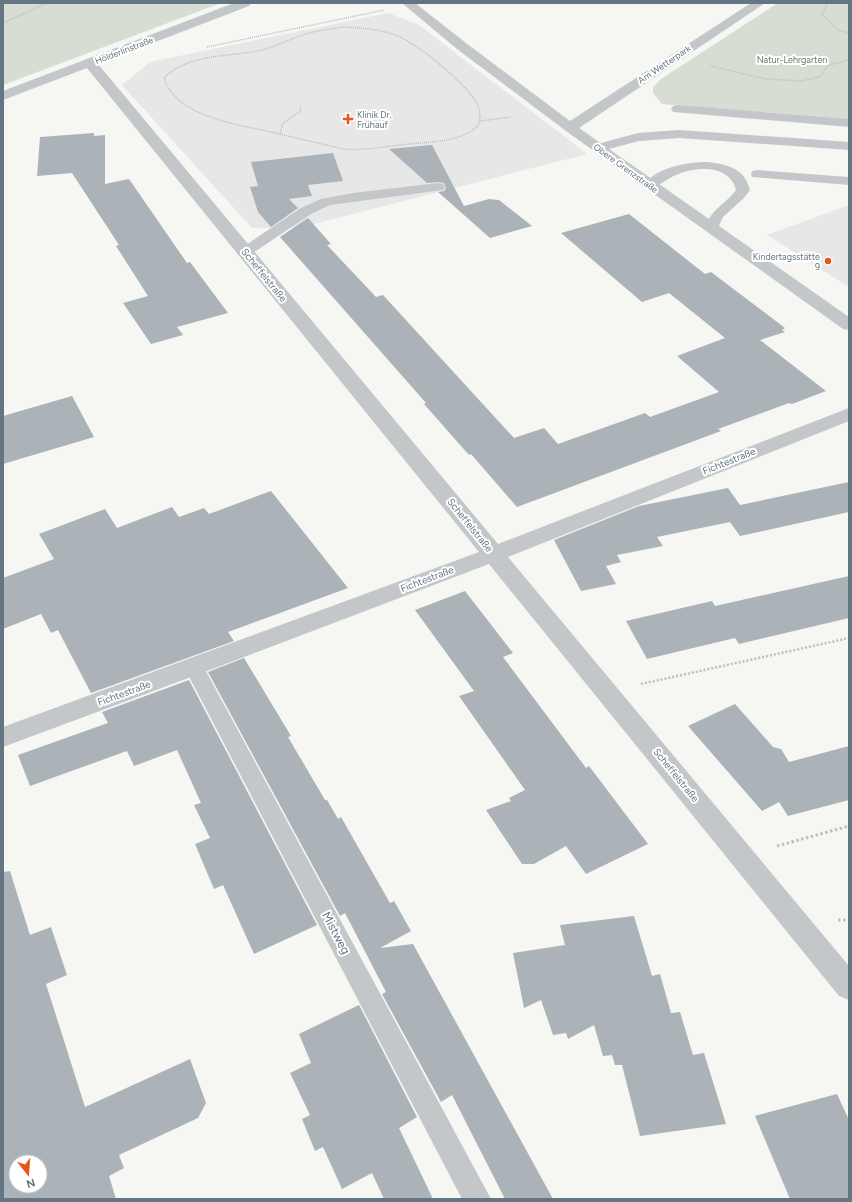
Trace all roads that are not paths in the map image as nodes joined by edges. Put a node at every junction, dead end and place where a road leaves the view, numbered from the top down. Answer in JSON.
{"nodes":[{"id":1,"x":245,"y":3,"type":"edge"},
{"id":2,"x":759,"y":3,"type":"edge"},
{"id":3,"x":409,"y":4,"type":"edge"},
{"id":4,"x":90,"y":63,"type":"junction"},
{"id":5,"x":3,"y":96,"type":"edge"},
{"id":6,"x":677,"y":109,"type":"dead end"},
{"id":7,"x":849,"y":123,"type":"edge"},
{"id":8,"x":570,"y":127,"type":"junction"},
{"id":9,"x":849,"y":146,"type":"edge"},
{"id":10,"x":598,"y":148,"type":"junction"},
{"id":11,"x":757,"y":174,"type":"dead end"},
{"id":12,"x":849,"y":181,"type":"edge"},
{"id":13,"x":650,"y":185,"type":"junction"},
{"id":14,"x":438,"y":188,"type":"dead end"},
{"id":15,"x":712,"y":227,"type":"junction"},
{"id":16,"x":245,"y":252,"type":"junction"},
{"id":17,"x":849,"y":325,"type":"edge"},
{"id":18,"x":849,"y":414,"type":"edge"},
{"id":19,"x":494,"y":554,"type":"junction"},
{"id":20,"x":194,"y":667,"type":"junction"},
{"id":21,"x":3,"y":737,"type":"edge"},
{"id":22,"x":849,"y":987,"type":"edge"},
{"id":23,"x":477,"y":1199,"type":"edge"}],
"edges":[{"from":1,"to":4,"type":"street","name":"Hölderlinstraße"},
{"from":2,"to":8,"type":"street","name":"Am Wetterpark"},
{"from":3,"to":8,"type":"street","name":"Obere Grenzstraße"},
{"from":4,"to":5,"type":"street","name":"Hölderlinstraße"},
{"from":4,"to":16,"type":"street","name":"Scheffelstraße"},
{"from":6,"to":7,"type":"lane"},
{"from":8,"to":10,"type":"street","name":"Obere Grenzstraße"},
{"from":9,"to":10,"type":"lane"},
{"from":10,"to":13,"type":"street","name":"Obere Grenzstraße"},
{"from":11,"to":12,"type":"lane"},
{"from":13,"to":15,"type":"street","name":"Obere Grenzstraße"},
{"from":13,"to":15,"type":"lane"},
{"from":14,"to":16,"type":"lane"},
{"from":15,"to":17,"type":"street","name":"Obere Grenzstraße"},
{"from":16,"to":19,"type":"street","name":"Scheffelstraße"},
{"from":18,"to":19,"type":"street","name":"Fichtestraße"},
{"from":19,"to":20,"type":"street","name":"Fichtestraße"},
{"from":19,"to":22,"type":"street","name":"Scheffelstraße"},
{"from":20,"to":21,"type":"street","name":"Fichtestraße"},
{"from":20,"to":23,"type":"lane","name":"Mistweg"}]}
